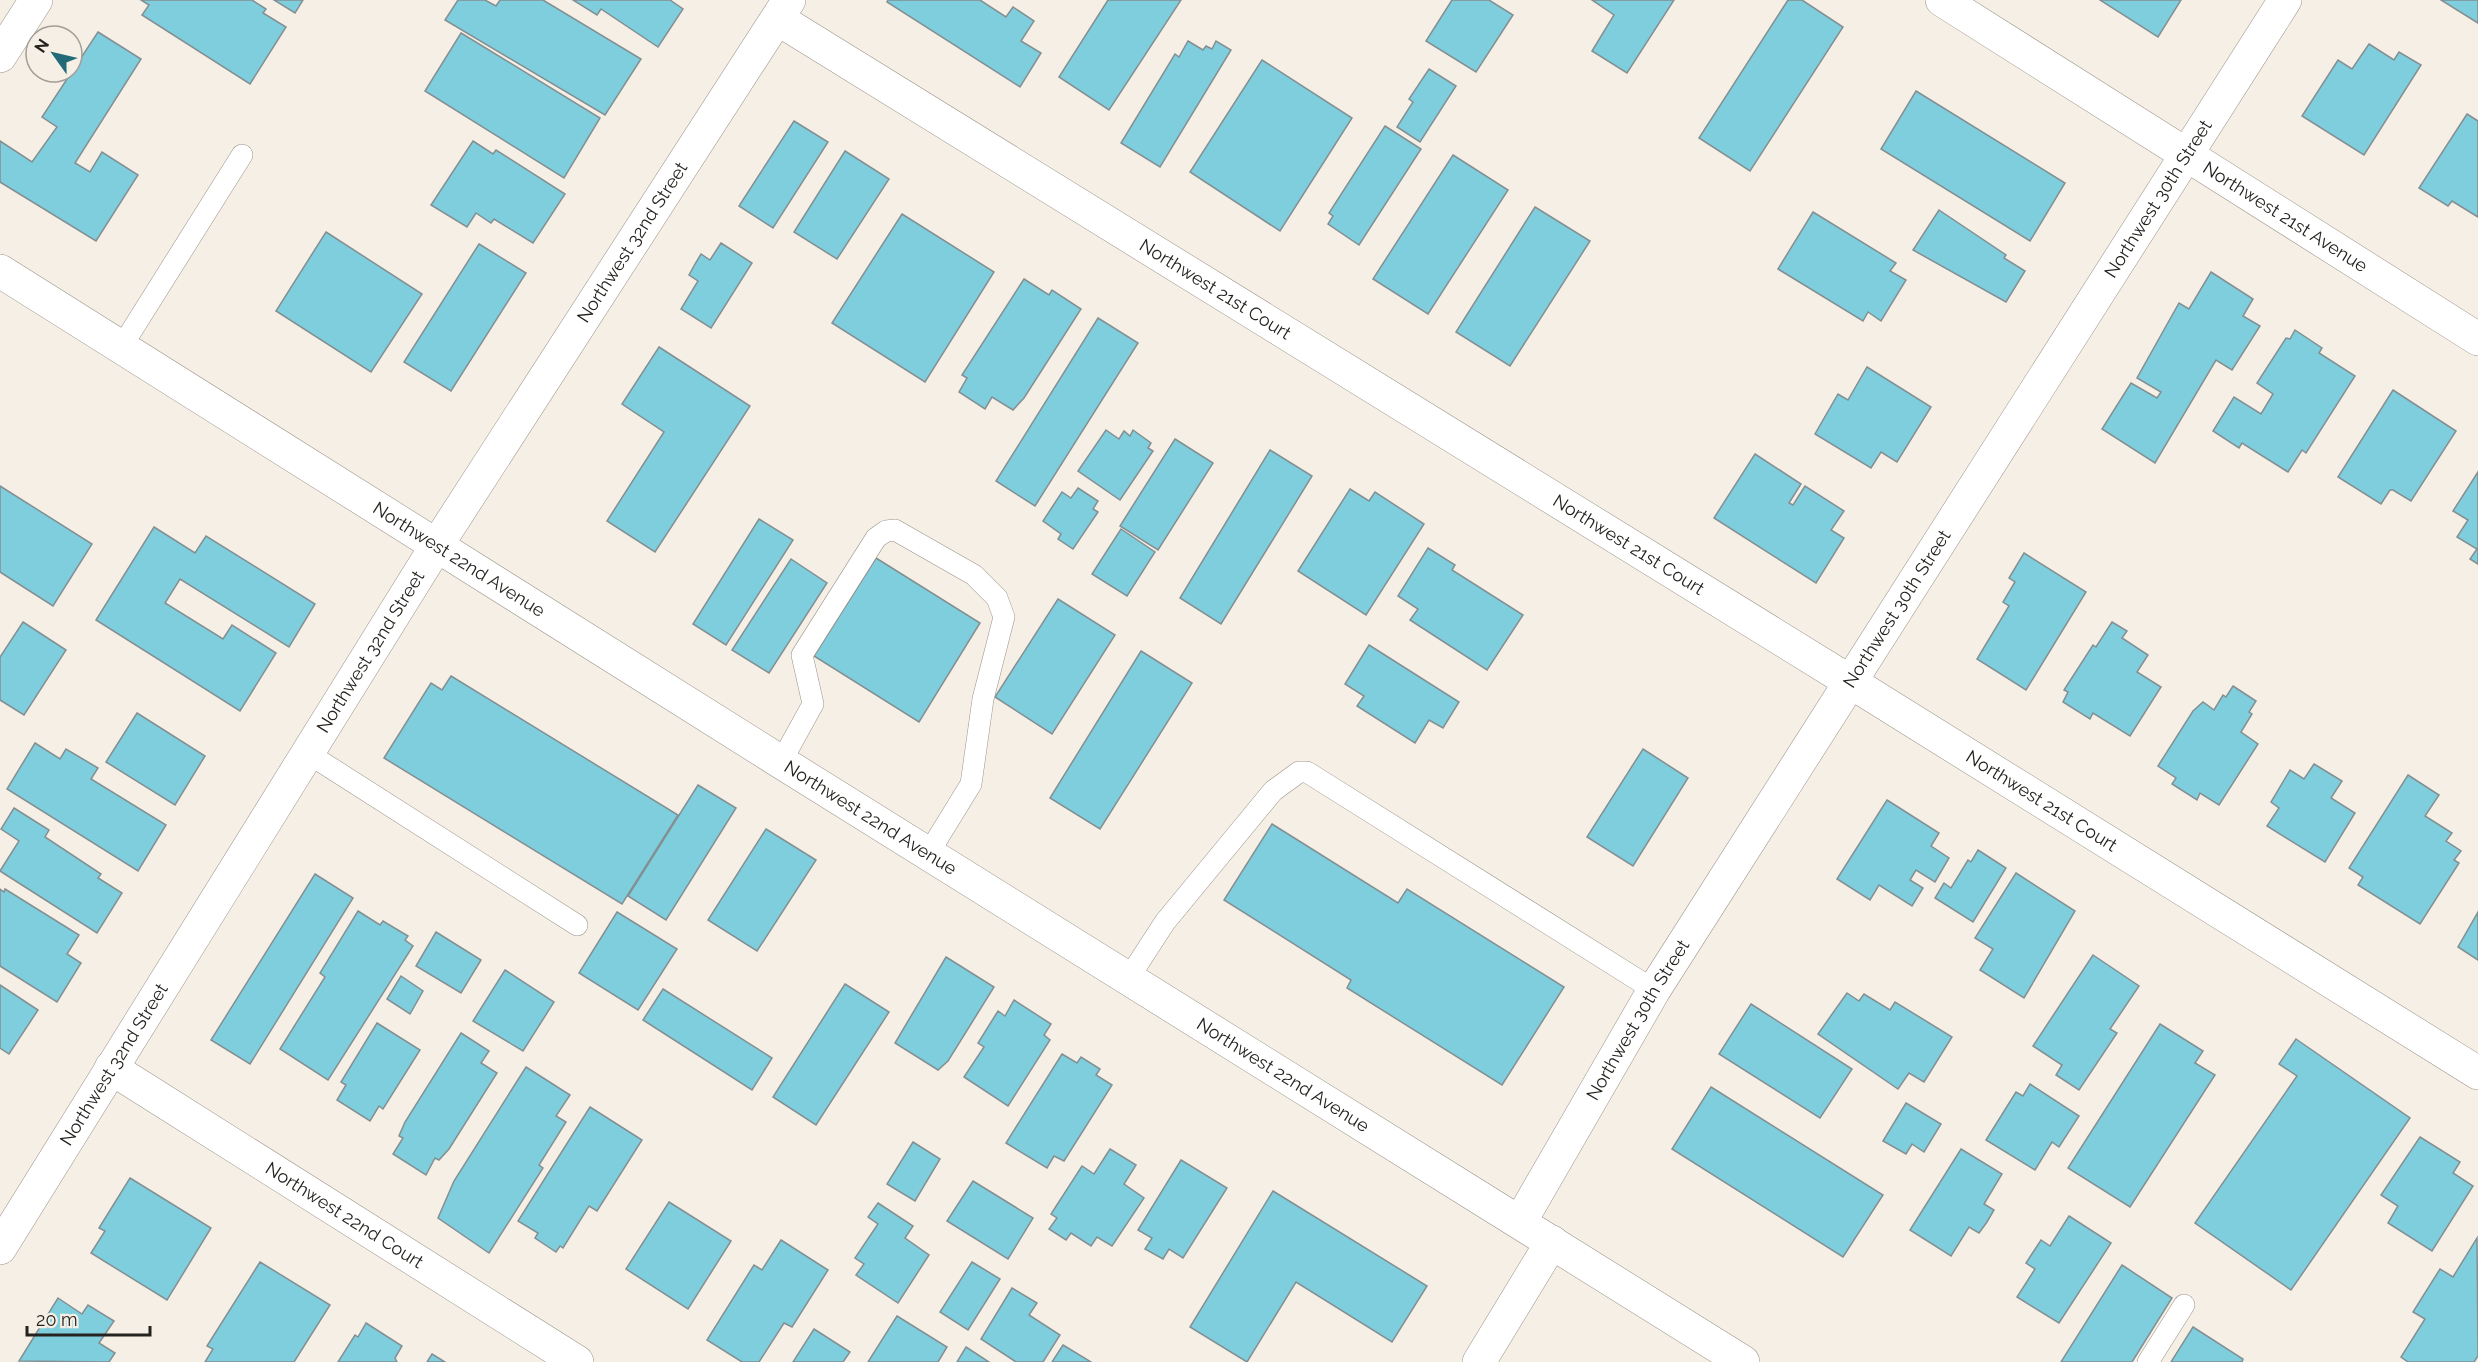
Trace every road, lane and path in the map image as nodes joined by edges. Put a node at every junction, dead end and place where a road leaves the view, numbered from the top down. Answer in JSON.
{"nodes":[{"id":1,"x":36,"y":0,"type":"edge"},
{"id":2,"x":1942,"y":0,"type":"edge"},
{"id":3,"x":2285,"y":0,"type":"edge"},
{"id":4,"x":784,"y":9,"type":"edge"},
{"id":5,"x":0,"y":56,"type":"edge"},
{"id":6,"x":242,"y":155,"type":"dead end"},
{"id":7,"x":2186,"y":155,"type":"junction"},
{"id":8,"x":0,"y":271,"type":"edge"},
{"id":9,"x":2478,"y":339,"type":"edge"},
{"id":10,"x":122,"y":346,"type":"junction"},
{"id":11,"x":437,"y":544,"type":"junction"},
{"id":12,"x":1849,"y":681,"type":"junction"},
{"id":13,"x":309,"y":754,"type":"junction"},
{"id":14,"x":781,"y":762,"type":"junction"},
{"id":15,"x":928,"y":854,"type":"junction"},
{"id":16,"x":577,"y":924,"type":"dead end"},
{"id":17,"x":1128,"y":979,"type":"junction"},
{"id":18,"x":1654,"y":990,"type":"junction"},
{"id":19,"x":111,"y":1068,"type":"junction"},
{"id":20,"x":2478,"y":1073,"type":"edge"},
{"id":21,"x":1520,"y":1222,"type":"junction"},
{"id":22,"x":1552,"y":1242,"type":"junction"},
{"id":23,"x":0,"y":1248,"type":"edge"},
{"id":24,"x":2184,"y":1305,"type":"dead end"},
{"id":25,"x":577,"y":1362,"type":"edge"},
{"id":26,"x":1479,"y":1362,"type":"edge"},
{"id":27,"x":1743,"y":1362,"type":"edge"},
{"id":28,"x":2148,"y":1362,"type":"edge"}],
"edges":[{"from":1,"to":5,"type":"street"},
{"from":2,"to":7,"type":"street","name":"Northwest 21st Avenue"},
{"from":3,"to":7,"type":"street","name":"Northwest 30th Street"},
{"from":4,"to":11,"type":"street","name":"Northwest 32nd Street"},
{"from":4,"to":12,"type":"street","name":"Northwest 21st Court"},
{"from":6,"to":10,"type":"lane"},
{"from":7,"to":9,"type":"street","name":"Northwest 21st Avenue"},
{"from":7,"to":12,"type":"street","name":"Northwest 30th Street"},
{"from":8,"to":10,"type":"street","name":"Northwest 22nd Avenue"},
{"from":10,"to":11,"type":"street","name":"Northwest 22nd Avenue"},
{"from":11,"to":13,"type":"street","name":"Northwest 32nd Street"},
{"from":11,"to":14,"type":"street","name":"Northwest 22nd Avenue"},
{"from":12,"to":18,"type":"street","name":"Northwest 30th Street"},
{"from":12,"to":20,"type":"street","name":"Northwest 21st Court"},
{"from":13,"to":16,"type":"lane"},
{"from":13,"to":19,"type":"street","name":"Northwest 32nd Street"},
{"from":14,"to":15,"type":"street","name":"Northwest 22nd Avenue"},
{"from":14,"to":15,"type":"lane"},
{"from":15,"to":17,"type":"street","name":"Northwest 22nd Avenue"},
{"from":17,"to":18,"type":"lane"},
{"from":17,"to":21,"type":"street","name":"Northwest 22nd Avenue"},
{"from":18,"to":21,"type":"street","name":"Northwest 30th Street"},
{"from":19,"to":23,"type":"street","name":"Northwest 32nd Street"},
{"from":19,"to":25,"type":"street","name":"Northwest 22nd Court"},
{"from":21,"to":22,"type":"street","name":"Northwest 22nd Avenue"},
{"from":22,"to":26,"type":"street"},
{"from":22,"to":27,"type":"street","name":"Northwest 22nd Avenue"},
{"from":24,"to":28,"type":"lane"}]}
